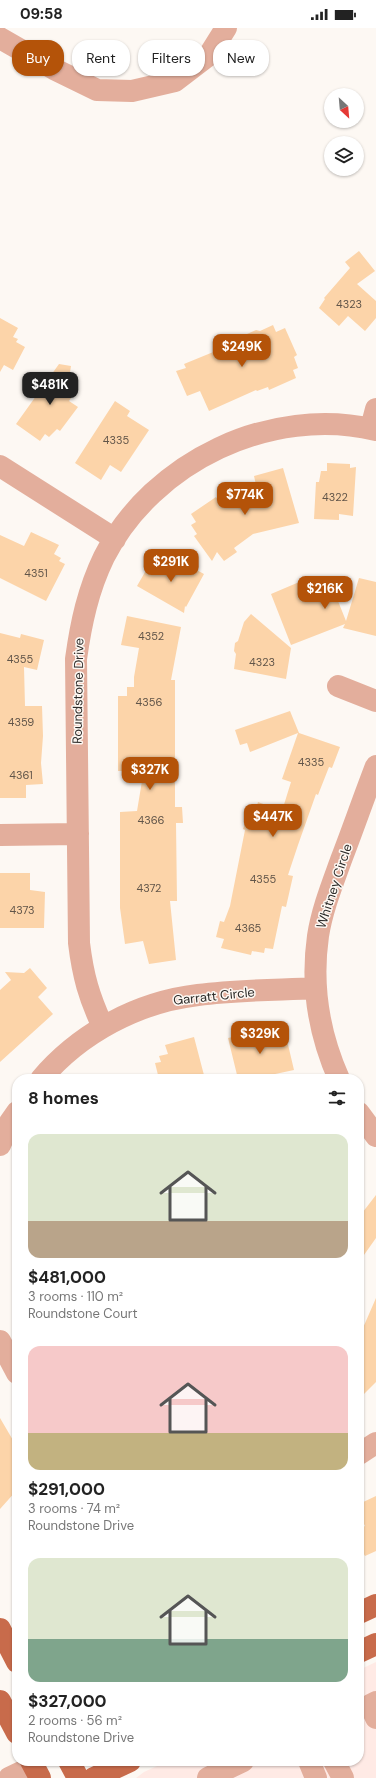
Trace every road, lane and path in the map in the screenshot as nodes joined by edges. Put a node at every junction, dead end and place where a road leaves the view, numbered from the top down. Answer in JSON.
{"nodes":[{"id":1,"x":226,"y":28,"type":"edge"},
{"id":2,"x":0,"y":38,"type":"edge"},
{"id":3,"x":374,"y":422,"type":"edge"},
{"id":4,"x":0,"y":466,"type":"edge"},
{"id":5,"x":115,"y":539,"type":"junction"},
{"id":6,"x":338,"y":686,"type":"dead end"},
{"id":7,"x":376,"y":700,"type":"edge"},
{"id":8,"x":376,"y":766,"type":"edge"},
{"id":9,"x":78,"y":834,"type":"junction"},
{"id":10,"x":0,"y":835,"type":"edge"},
{"id":11,"x":316,"y":988,"type":"junction"},
{"id":12,"x":103,"y":1027,"type":"junction"},
{"id":13,"x":46,"y":1074,"type":"edge"},
{"id":14,"x":338,"y":1074,"type":"edge"},
{"id":15,"x":12,"y":1119,"type":"edge"},
{"id":16,"x":0,"y":1145,"type":"edge"},
{"id":17,"x":0,"y":1341,"type":"edge"},
{"id":18,"x":12,"y":1364,"type":"edge"},
{"id":19,"x":376,"y":1443,"type":"edge"},
{"id":20,"x":364,"y":1451,"type":"edge"},
{"id":21,"x":376,"y":1605,"type":"edge"},
{"id":22,"x":364,"y":1611,"type":"edge"},
{"id":23,"x":0,"y":1629,"type":"edge"},
{"id":24,"x":376,"y":1644,"type":"edge"},
{"id":25,"x":364,"y":1650,"type":"edge"},
{"id":26,"x":12,"y":1652,"type":"edge"},
{"id":27,"x":0,"y":1700,"type":"edge"},
{"id":28,"x":376,"y":1702,"type":"edge"},
{"id":29,"x":376,"y":1718,"type":"edge"},
{"id":30,"x":12,"y":1723,"type":"edge"},
{"id":31,"x":72,"y":1766,"type":"edge"},
{"id":32,"x":119,"y":1766,"type":"edge"},
{"id":33,"x":233,"y":1766,"type":"edge"},
{"id":34,"x":311,"y":1766,"type":"edge"},
{"id":35,"x":337,"y":1766,"type":"edge"},
{"id":36,"x":38,"y":1767,"type":"edge"},
{"id":37,"x":9,"y":1778,"type":"edge"},
{"id":38,"x":78,"y":1778,"type":"edge"},
{"id":39,"x":94,"y":1778,"type":"edge"},
{"id":40,"x":209,"y":1778,"type":"edge"},
{"id":41,"x":316,"y":1778,"type":"edge"},
{"id":42,"x":343,"y":1778,"type":"edge"}],
"edges":[{"from":1,"to":2,"type":"street"},
{"from":3,"to":5,"type":"street","name":"Roundstone Drive"},
{"from":4,"to":5,"type":"street"},
{"from":5,"to":9,"type":"street","name":"Roundstone Drive"},
{"from":6,"to":7,"type":"street"},
{"from":8,"to":11,"type":"street","name":"Whitney Circle"},
{"from":9,"to":10,"type":"street"},
{"from":9,"to":12,"type":"street","name":"Roundstone Drive"},
{"from":11,"to":12,"type":"street","name":"Garratt Circle"},
{"from":11,"to":14,"type":"street","name":"Whitney Circle"},
{"from":12,"to":13,"type":"street","name":"Garratt Circle"},
{"from":15,"to":16,"type":"street"},
{"from":17,"to":18,"type":"street"},
{"from":19,"to":20,"type":"street"},
{"from":21,"to":22,"type":"main road"},
{"from":23,"to":26,"type":"main road"},
{"from":24,"to":25,"type":"main road"},
{"from":27,"to":30,"type":"main road"},
{"from":28,"to":29,"type":"street"},
{"from":31,"to":38,"type":"main road"},
{"from":32,"to":39,"type":"main road"},
{"from":33,"to":40,"type":"street"},
{"from":34,"to":41,"type":"street"},
{"from":35,"to":42,"type":"street"},
{"from":36,"to":37,"type":"street"}]}
